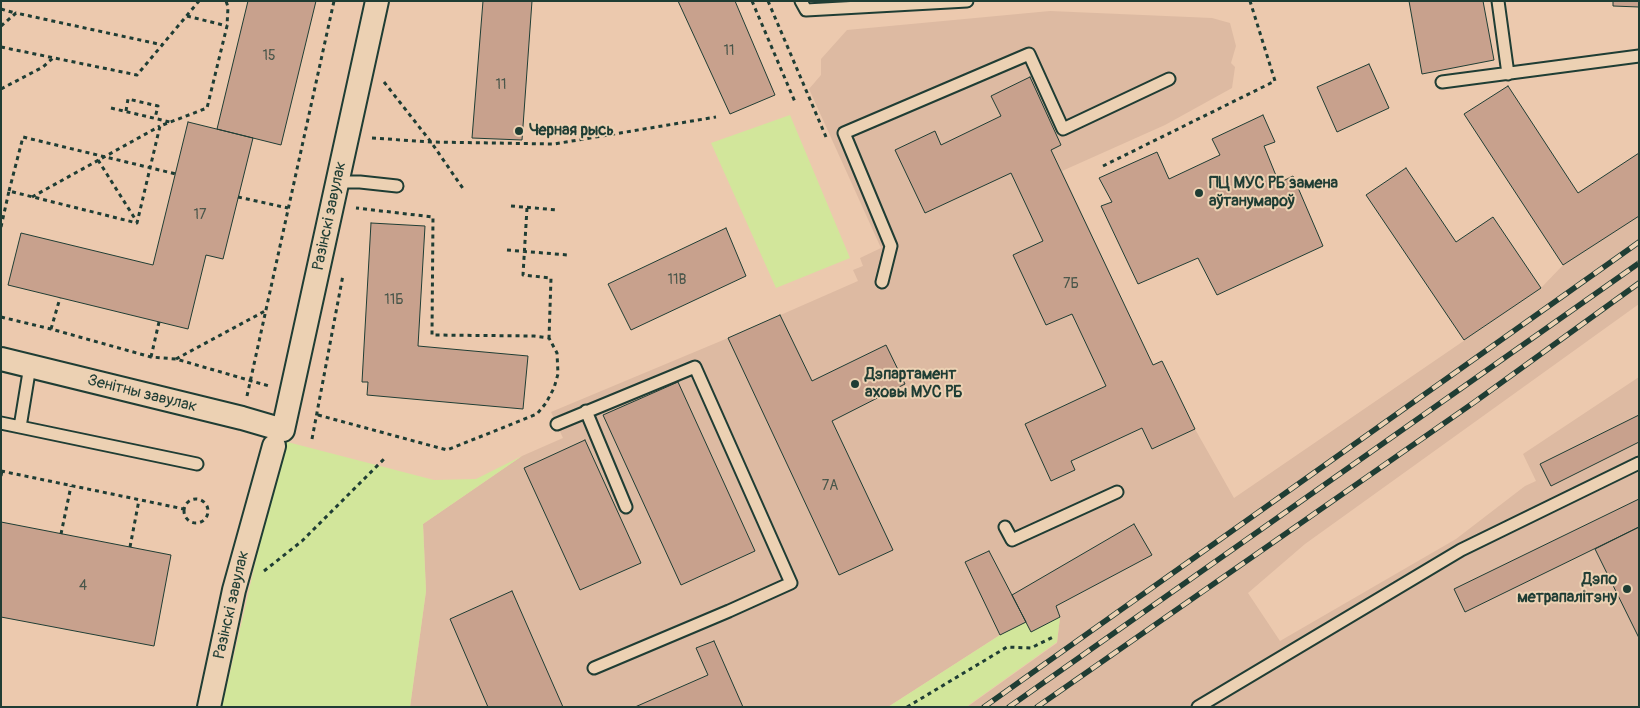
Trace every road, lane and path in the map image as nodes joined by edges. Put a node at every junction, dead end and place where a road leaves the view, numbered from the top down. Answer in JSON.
{"nodes":[{"id":1,"x":199,"y":1,"type":"edge"},
{"id":2,"x":226,"y":1,"type":"edge"},
{"id":3,"x":334,"y":1,"type":"edge"},
{"id":4,"x":377,"y":1,"type":"edge"},
{"id":5,"x":752,"y":1,"type":"edge"},
{"id":6,"x":768,"y":1,"type":"edge"},
{"id":7,"x":800,"y":1,"type":"edge"},
{"id":8,"x":967,"y":1,"type":"edge"},
{"id":9,"x":1250,"y":1,"type":"edge"},
{"id":10,"x":1498,"y":1,"type":"edge"},
{"id":11,"x":1,"y":10,"type":"edge"},
{"id":12,"x":16,"y":13,"type":"junction"},
{"id":13,"x":187,"y":16,"type":"junction"},
{"id":14,"x":1,"y":26,"type":"edge"},
{"id":15,"x":227,"y":26,"type":"junction"},
{"id":16,"x":164,"y":45,"type":"junction"},
{"id":17,"x":1,"y":46,"type":"edge"},
{"id":18,"x":1639,"y":56,"type":"edge"},
{"id":19,"x":54,"y":57,"type":"junction"},
{"id":20,"x":1508,"y":74,"type":"junction"},
{"id":21,"x":1169,"y":79,"type":"dead end"},
{"id":22,"x":384,"y":81,"type":"dead end"},
{"id":23,"x":1442,"y":82,"type":"dead end"},
{"id":24,"x":1,"y":89,"type":"edge"},
{"id":25,"x":795,"y":102,"type":"dead end"},
{"id":26,"x":111,"y":108,"type":"dead end"},
{"id":27,"x":126,"y":111,"type":"junction"},
{"id":28,"x":716,"y":117,"type":"dead end"},
{"id":29,"x":156,"y":118,"type":"junction"},
{"id":30,"x":171,"y":122,"type":"junction"},
{"id":31,"x":160,"y":126,"type":"junction"},
{"id":32,"x":372,"y":138,"type":"dead end"},
{"id":33,"x":827,"y":141,"type":"dead end"},
{"id":34,"x":431,"y":142,"type":"junction"},
{"id":35,"x":105,"y":157,"type":"junction"},
{"id":36,"x":98,"y":160,"type":"junction"},
{"id":37,"x":1103,"y":166,"type":"dead end"},
{"id":38,"x":149,"y":167,"type":"junction"},
{"id":39,"x":176,"y":174,"type":"dead end"},
{"id":40,"x":337,"y":182,"type":"junction"},
{"id":41,"x":397,"y":186,"type":"dead end"},
{"id":42,"x":464,"y":190,"type":"dead end"},
{"id":43,"x":9,"y":192,"type":"junction"},
{"id":44,"x":31,"y":197,"type":"junction"},
{"id":45,"x":238,"y":197,"type":"dead end"},
{"id":46,"x":511,"y":206,"type":"dead end"},
{"id":47,"x":288,"y":208,"type":"junction"},
{"id":48,"x":356,"y":208,"type":"dead end"},
{"id":49,"x":527,"y":208,"type":"junction"},
{"id":50,"x":558,"y":210,"type":"dead end"},
{"id":51,"x":137,"y":223,"type":"junction"},
{"id":52,"x":1,"y":227,"type":"edge"},
{"id":53,"x":507,"y":250,"type":"dead end"},
{"id":54,"x":524,"y":251,"type":"junction"},
{"id":55,"x":568,"y":254,"type":"dead end"},
{"id":56,"x":882,"y":282,"type":"dead end"},
{"id":57,"x":60,"y":298,"type":"dead end"},
{"id":58,"x":265,"y":311,"type":"junction"},
{"id":59,"x":1,"y":318,"type":"edge"},
{"id":60,"x":159,"y":322,"type":"dead end"},
{"id":61,"x":51,"y":329,"type":"junction"},
{"id":62,"x":549,"y":338,"type":"junction"},
{"id":63,"x":151,"y":357,"type":"junction"},
{"id":64,"x":1,"y":358,"type":"edge"},
{"id":65,"x":176,"y":359,"type":"junction"},
{"id":66,"x":30,"y":366,"type":"junction"},
{"id":67,"x":251,"y":380,"type":"junction"},
{"id":68,"x":291,"y":394,"type":"junction"},
{"id":69,"x":586,"y":411,"type":"junction"},
{"id":70,"x":318,"y":415,"type":"dead end"},
{"id":71,"x":242,"y":418,"type":"junction"},
{"id":72,"x":1,"y":424,"type":"edge"},
{"id":73,"x":557,"y":424,"type":"dead end"},
{"id":74,"x":20,"y":427,"type":"junction"},
{"id":75,"x":279,"y":438,"type":"junction"},
{"id":76,"x":384,"y":459,"type":"dead end"},
{"id":77,"x":1639,"y":463,"type":"edge"},
{"id":78,"x":197,"y":464,"type":"dead end"},
{"id":79,"x":2,"y":471,"type":"edge"},
{"id":80,"x":1,"y":476,"type":"edge"},
{"id":81,"x":71,"y":486,"type":"junction"},
{"id":82,"x":1117,"y":492,"type":"dead end"},
{"id":83,"x":139,"y":500,"type":"junction"},
{"id":84,"x":626,"y":507,"type":"dead end"},
{"id":85,"x":184,"y":509,"type":"junction"},
{"id":86,"x":1005,"y":527,"type":"dead end"},
{"id":87,"x":61,"y":534,"type":"dead end"},
{"id":88,"x":130,"y":547,"type":"dead end"},
{"id":89,"x":234,"y":590,"type":"junction"},
{"id":90,"x":1053,"y":637,"type":"dead end"},
{"id":91,"x":594,"y":668,"type":"dead end"},
{"id":92,"x":209,"y":707,"type":"edge"},
{"id":93,"x":907,"y":707,"type":"edge"},
{"id":94,"x":1198,"y":707,"type":"edge"}],
"edges":[{"from":1,"to":13,"type":"path"},
{"from":2,"to":15,"type":"path"},
{"from":3,"to":47,"type":"path"},
{"from":4,"to":40,"type":"street","name":"Разінскі завулак"},
{"from":5,"to":25,"type":"path"},
{"from":6,"to":33,"type":"path"},
{"from":7,"to":8,"type":"lane"},
{"from":9,"to":37,"type":"path"},
{"from":10,"to":20,"type":"lane"},
{"from":11,"to":12,"type":"path"},
{"from":12,"to":14,"type":"path"},
{"from":12,"to":16,"type":"path"},
{"from":13,"to":15,"type":"path"},
{"from":13,"to":16,"type":"path"},
{"from":15,"to":30,"type":"path"},
{"from":16,"to":19,"type":"path"},
{"from":17,"to":19,"type":"path"},
{"from":18,"to":20,"type":"lane"},
{"from":19,"to":24,"type":"path"},
{"from":20,"to":23,"type":"lane"},
{"from":21,"to":56,"type":"lane"},
{"from":22,"to":34,"type":"path"},
{"from":26,"to":27,"type":"path"},
{"from":27,"to":29,"type":"path"},
{"from":27,"to":29,"type":"path"},
{"from":28,"to":34,"type":"path"},
{"from":29,"to":30,"type":"path"},
{"from":30,"to":31,"type":"path"},
{"from":31,"to":35,"type":"path"},
{"from":31,"to":38,"type":"path"},
{"from":32,"to":34,"type":"path"},
{"from":34,"to":42,"type":"path"},
{"from":35,"to":36,"type":"path"},
{"from":35,"to":38,"type":"path"},
{"from":35,"to":43,"type":"path"},
{"from":36,"to":44,"type":"path"},
{"from":36,"to":51,"type":"path"},
{"from":38,"to":39,"type":"path"},
{"from":38,"to":51,"type":"path"},
{"from":40,"to":41,"type":"lane"},
{"from":40,"to":68,"type":"street","name":"Разінскі завулак"},
{"from":43,"to":44,"type":"path"},
{"from":43,"to":52,"type":"path"},
{"from":44,"to":51,"type":"path"},
{"from":45,"to":47,"type":"path"},
{"from":46,"to":49,"type":"path"},
{"from":47,"to":58,"type":"path"},
{"from":48,"to":62,"type":"path"},
{"from":49,"to":50,"type":"path"},
{"from":49,"to":54,"type":"path"},
{"from":53,"to":54,"type":"path"},
{"from":54,"to":55,"type":"path"},
{"from":54,"to":62,"type":"path"},
{"from":57,"to":61,"type":"path"},
{"from":58,"to":65,"type":"path"},
{"from":58,"to":67,"type":"path"},
{"from":59,"to":61,"type":"path"},
{"from":60,"to":63,"type":"path"},
{"from":61,"to":63,"type":"path"},
{"from":62,"to":70,"type":"path"},
{"from":63,"to":65,"type":"path"},
{"from":64,"to":66,"type":"street","name":"Зенітны завулак"},
{"from":65,"to":67,"type":"path"},
{"from":66,"to":71,"type":"street","name":"Зенітны завулак"},
{"from":66,"to":74,"type":"lane"},
{"from":67,"to":68,"type":"path"},
{"from":67,"to":71,"type":"path"},
{"from":68,"to":75,"type":"street","name":"Разінскі завулак"},
{"from":69,"to":73,"type":"lane"},
{"from":69,"to":84,"type":"lane"},
{"from":69,"to":91,"type":"lane"},
{"from":71,"to":75,"type":"street","name":"Зенітны завулак"},
{"from":72,"to":74,"type":"lane"},
{"from":74,"to":78,"type":"lane"},
{"from":75,"to":89,"type":"street","name":"Разінскі завулак"},
{"from":76,"to":89,"type":"path"},
{"from":77,"to":94,"type":"lane"},
{"from":79,"to":80,"type":"path"},
{"from":79,"to":81,"type":"path"},
{"from":81,"to":83,"type":"path"},
{"from":81,"to":87,"type":"path"},
{"from":82,"to":86,"type":"lane"},
{"from":83,"to":85,"type":"path"},
{"from":83,"to":88,"type":"path"},
{"from":85,"to":85,"type":"path"},
{"from":89,"to":92,"type":"street","name":"Разінскі завулак"},
{"from":90,"to":93,"type":"path"}]}
